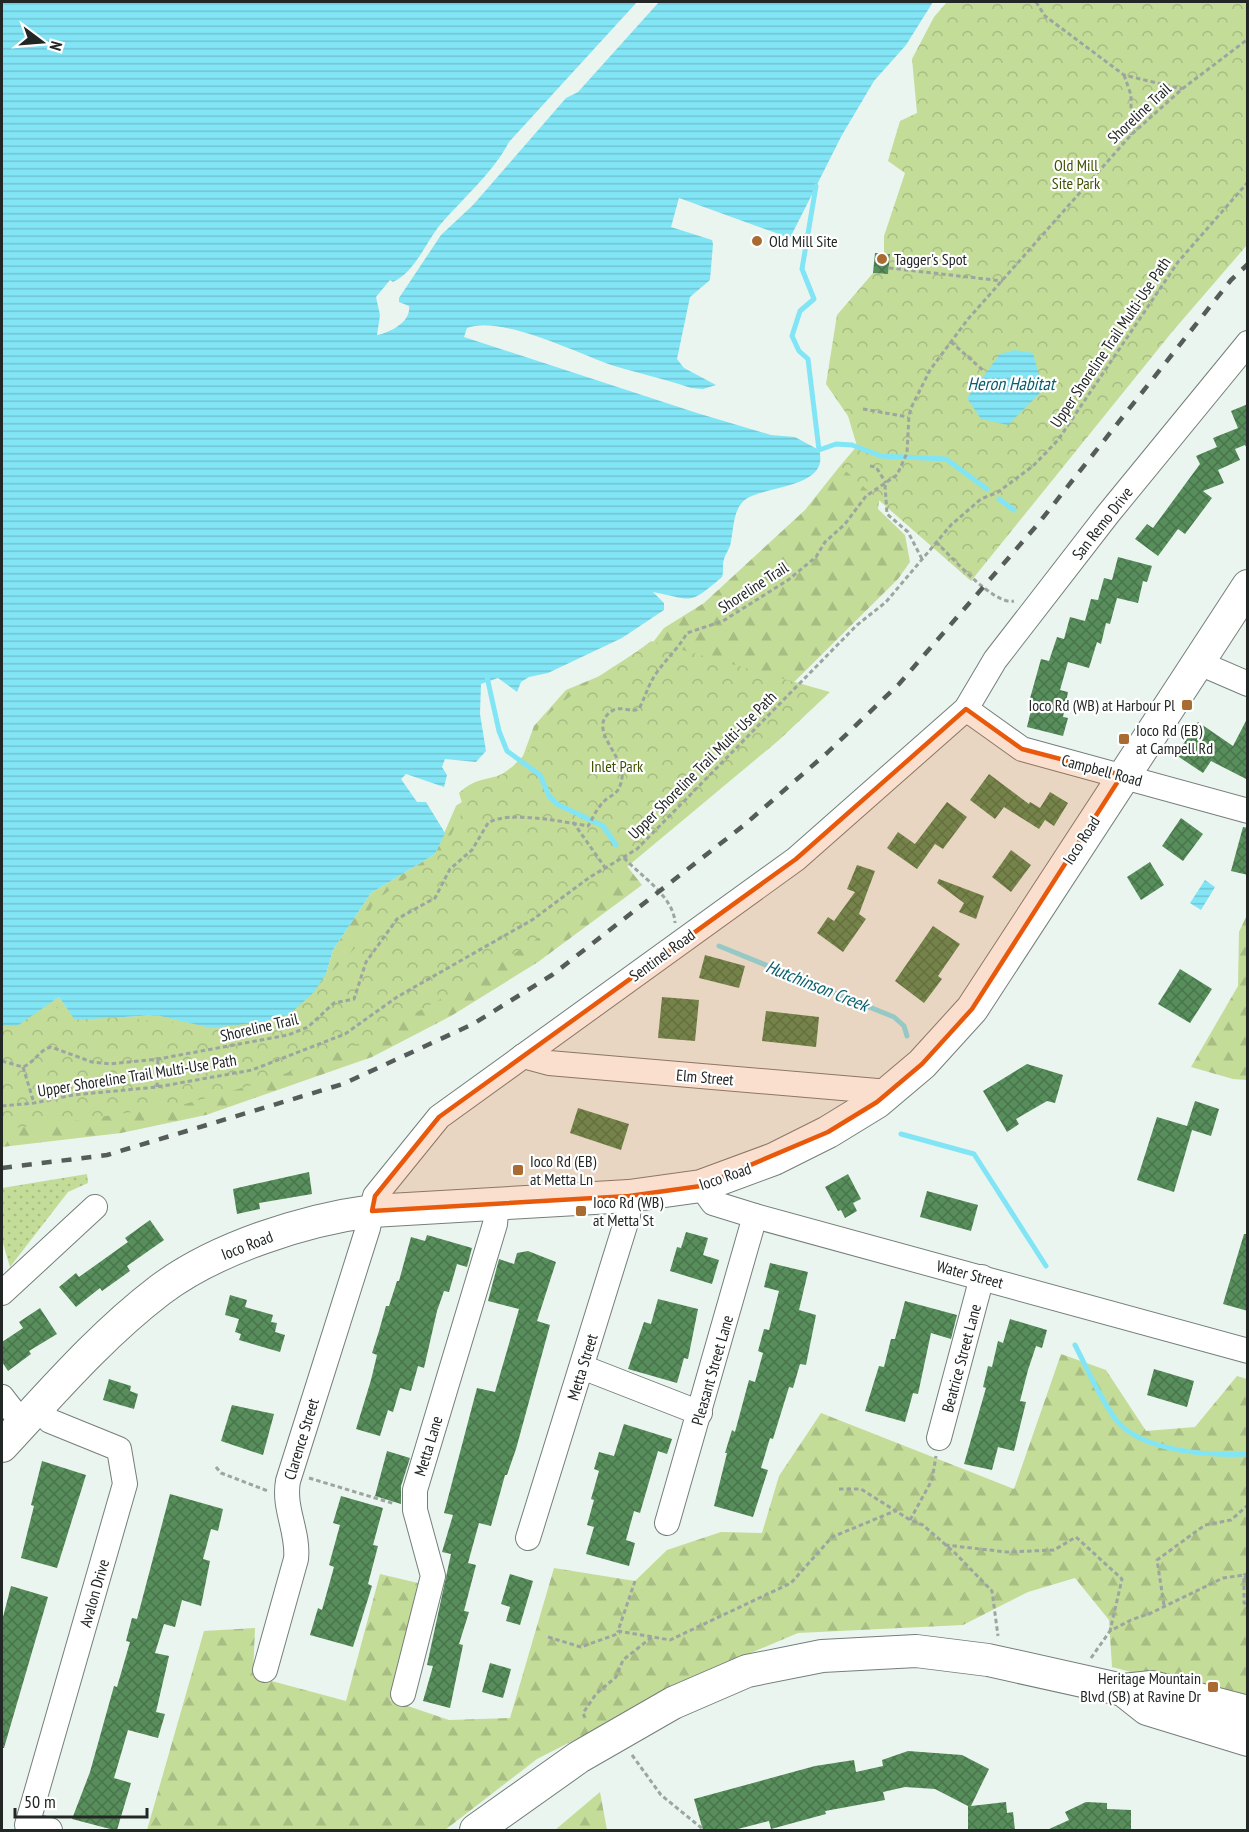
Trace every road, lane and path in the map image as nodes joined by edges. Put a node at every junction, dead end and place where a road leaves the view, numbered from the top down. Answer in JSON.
{"nodes":[{"id":1,"x":1036,"y":2,"type":"edge"},
{"id":2,"x":1248,"y":39,"type":"edge"},
{"id":3,"x":1124,"y":75,"type":"junction"},
{"id":4,"x":1182,"y":89,"type":"junction"},
{"id":5,"x":1131,"y":135,"type":"junction"},
{"id":6,"x":1248,"y":182,"type":"edge"},
{"id":7,"x":889,"y":268,"type":"dead end"},
{"id":8,"x":1003,"y":281,"type":"junction"},
{"id":9,"x":951,"y":342,"type":"junction"},
{"id":10,"x":1248,"y":343,"type":"edge"},
{"id":11,"x":984,"y":371,"type":"dead end"},
{"id":12,"x":863,"y":409,"type":"dead end"},
{"id":13,"x":908,"y":417,"type":"junction"},
{"id":14,"x":870,"y":466,"type":"dead end"},
{"id":15,"x":885,"y":484,"type":"junction"},
{"id":16,"x":936,"y":542,"type":"junction"},
{"id":17,"x":922,"y":559,"type":"junction"},
{"id":18,"x":1248,"y":586,"type":"edge"},
{"id":19,"x":1037,"y":605,"type":"junction"},
{"id":20,"x":1197,"y":663,"type":"junction"},
{"id":21,"x":1248,"y":684,"type":"edge"},
{"id":22,"x":966,"y":709,"type":"junction"},
{"id":23,"x":1122,"y":775,"type":"junction"},
{"id":24,"x":1248,"y":810,"type":"edge"},
{"id":25,"x":573,"y":822,"type":"junction"},
{"id":26,"x":624,"y":858,"type":"junction"},
{"id":27,"x":606,"y":869,"type":"junction"},
{"id":28,"x":676,"y":945,"type":"junction"},
{"id":29,"x":523,"y":1056,"type":"junction"},
{"id":30,"x":158,"y":1059,"type":"junction"},
{"id":31,"x":2,"y":1061,"type":"edge"},
{"id":32,"x":23,"y":1067,"type":"junction"},
{"id":33,"x":158,"y":1087,"type":"junction"},
{"id":34,"x":889,"y":1092,"type":"junction"},
{"id":35,"x":34,"y":1103,"type":"junction"},
{"id":36,"x":2,"y":1106,"type":"edge"},
{"id":37,"x":701,"y":1186,"type":"junction"},
{"id":38,"x":629,"y":1196,"type":"junction"},
{"id":39,"x":497,"y":1201,"type":"junction"},
{"id":40,"x":95,"y":1207,"type":"dead end"},
{"id":41,"x":372,"y":1211,"type":"junction"},
{"id":42,"x":755,"y":1216,"type":"junction"},
{"id":43,"x":982,"y":1277,"type":"junction"},
{"id":44,"x":2,"y":1293,"type":"edge"},
{"id":45,"x":1248,"y":1351,"type":"edge"},
{"id":46,"x":582,"y":1367,"type":"junction"},
{"id":47,"x":2,"y":1396,"type":"edge"},
{"id":48,"x":700,"y":1413,"type":"junction"},
{"id":49,"x":30,"y":1416,"type":"junction"},
{"id":50,"x":939,"y":1438,"type":"joint"},
{"id":51,"x":2,"y":1446,"type":"edge"},
{"id":52,"x":216,"y":1467,"type":"dead end"},
{"id":53,"x":288,"y":1483,"type":"junction"},
{"id":54,"x":839,"y":1489,"type":"dead end"},
{"id":55,"x":1248,"y":1505,"type":"edge"},
{"id":56,"x":415,"y":1510,"type":"junction"},
{"id":57,"x":895,"y":1511,"type":"junction"},
{"id":58,"x":910,"y":1520,"type":"junction"},
{"id":59,"x":667,"y":1523,"type":"dead end"},
{"id":60,"x":528,"y":1538,"type":"dead end"},
{"id":61,"x":945,"y":1545,"type":"junction"},
{"id":62,"x":1246,"y":1574,"type":"edge"},
{"id":63,"x":1248,"y":1580,"type":"edge"},
{"id":64,"x":635,"y":1581,"type":"dead end"},
{"id":65,"x":1164,"y":1605,"type":"junction"},
{"id":66,"x":1248,"y":1605,"type":"edge"},
{"id":67,"x":1110,"y":1631,"type":"junction"},
{"id":68,"x":622,"y":1632,"type":"junction"},
{"id":69,"x":998,"y":1636,"type":"dead end"},
{"id":70,"x":548,"y":1637,"type":"dead end"},
{"id":71,"x":652,"y":1637,"type":"junction"},
{"id":72,"x":1091,"y":1658,"type":"dead end"},
{"id":73,"x":265,"y":1670,"type":"dead end"},
{"id":74,"x":1123,"y":1690,"type":"junction"},
{"id":75,"x":403,"y":1694,"type":"dead end"},
{"id":76,"x":1248,"y":1712,"type":"edge"},
{"id":77,"x":585,"y":1718,"type":"dead end"},
{"id":78,"x":1248,"y":1740,"type":"edge"},
{"id":79,"x":632,"y":1755,"type":"dead end"},
{"id":80,"x":39,"y":1828,"type":"edge"},
{"id":81,"x":476,"y":1830,"type":"edge"},
{"id":82,"x":704,"y":1830,"type":"edge"}],
"edges":[{"from":1,"to":3,"type":"path"},
{"from":2,"to":4,"type":"path","name":"Shoreline Trail"},
{"from":3,"to":4,"type":"path"},
{"from":3,"to":5,"type":"path"},
{"from":4,"to":5,"type":"path","name":"Shoreline Trail"},
{"from":5,"to":8,"type":"path","name":"Shoreline Trail"},
{"from":6,"to":16,"type":"path","name":"Upper Shoreline Trail Multi-Use Path"},
{"from":7,"to":8,"type":"path"},
{"from":8,"to":9,"type":"path","name":"Shoreline Trail"},
{"from":9,"to":11,"type":"path"},
{"from":9,"to":13,"type":"path","name":"Shoreline Trail"},
{"from":10,"to":19,"type":"street","name":"San Remo Drive"},
{"from":12,"to":13,"type":"path"},
{"from":13,"to":15,"type":"path","name":"Shoreline Trail"},
{"from":14,"to":15,"type":"path"},
{"from":15,"to":17,"type":"path"},
{"from":15,"to":25,"type":"path","name":"Shoreline Trail"},
{"from":16,"to":17,"type":"path","name":"Upper Shoreline Trail Multi-Use Path"},
{"from":16,"to":19,"type":"path"},
{"from":17,"to":26,"type":"path","name":"Upper Shoreline Trail Multi-Use Path"},
{"from":18,"to":20,"type":"main road","name":"Ioco Road"},
{"from":19,"to":22,"type":"street","name":"San Remo Drive"},
{"from":20,"to":21,"type":"street"},
{"from":20,"to":23,"type":"main road","name":"Ioco Road"},
{"from":22,"to":23,"type":"street","name":"Campbell Road"},
{"from":22,"to":28,"type":"street","name":"Sentinel Road"},
{"from":23,"to":24,"type":"street","name":"Campbell Road"},
{"from":23,"to":34,"type":"main road","name":"Ioco Road"},
{"from":25,"to":27,"type":"path"},
{"from":25,"to":30,"type":"path","name":"Shoreline Trail"},
{"from":26,"to":27,"type":"path","name":"Upper Shoreline Trail Multi-Use Path"},
{"from":26,"to":28,"type":"path"},
{"from":27,"to":33,"type":"path","name":"Upper Shoreline Trail Multi-Use Path"},
{"from":28,"to":29,"type":"street","name":"Sentinel Road"},
{"from":29,"to":34,"type":"street","name":"Elm Street"},
{"from":29,"to":41,"type":"street","name":"Sentinel Road"},
{"from":30,"to":32,"type":"path","name":"Shoreline Trail"},
{"from":30,"to":33,"type":"path"},
{"from":31,"to":32,"type":"path"},
{"from":32,"to":35,"type":"path"},
{"from":33,"to":35,"type":"path","name":"Upper Shoreline Trail Multi-Use Path"},
{"from":34,"to":37,"type":"main road","name":"Ioco Road"},
{"from":35,"to":36,"type":"path","name":"Upper Shoreline Trail Multi-Use Path"},
{"from":37,"to":38,"type":"main road","name":"Ioco Road"},
{"from":37,"to":42,"type":"street","name":"Water Street"},
{"from":38,"to":39,"type":"main road","name":"Ioco Road"},
{"from":38,"to":46,"type":"street","name":"Metta Street"},
{"from":39,"to":41,"type":"main road","name":"Ioco Road"},
{"from":39,"to":56,"type":"street","name":"Metta Lane"},
{"from":40,"to":44,"type":"street"},
{"from":41,"to":49,"type":"main road","name":"Ioco Road"},
{"from":41,"to":53,"type":"street","name":"Clarence Street"},
{"from":42,"to":43,"type":"street","name":"Water Street"},
{"from":42,"to":48,"type":"street","name":"Pleasant Street Lane"},
{"from":43,"to":45,"type":"street","name":"Water Street"},
{"from":43,"to":50,"type":"street","name":"Beatrice Street Lane"},
{"from":46,"to":48,"type":"street"},
{"from":46,"to":60,"type":"street","name":"Metta Street"},
{"from":47,"to":49,"type":"street"},
{"from":48,"to":59,"type":"street","name":"Pleasant Street Lane"},
{"from":49,"to":51,"type":"main road","name":"Ioco Road"},
{"from":49,"to":80,"type":"street","name":"Avalon Drive"},
{"from":50,"to":58,"type":"path"},
{"from":52,"to":53,"type":"path"},
{"from":53,"to":56,"type":"path"},
{"from":53,"to":73,"type":"street","name":"Clarence Street"},
{"from":54,"to":57,"type":"path"},
{"from":55,"to":65,"type":"path"},
{"from":56,"to":75,"type":"street","name":"Metta Lane"},
{"from":57,"to":58,"type":"path"},
{"from":57,"to":71,"type":"path"},
{"from":58,"to":61,"type":"path"},
{"from":61,"to":67,"type":"path"},
{"from":61,"to":69,"type":"path"},
{"from":62,"to":63,"type":"path"},
{"from":62,"to":65,"type":"path"},
{"from":62,"to":66,"type":"path"},
{"from":64,"to":68,"type":"path"},
{"from":65,"to":67,"type":"path"},
{"from":67,"to":72,"type":"path"},
{"from":68,"to":70,"type":"path"},
{"from":68,"to":71,"type":"path"},
{"from":71,"to":77,"type":"path"},
{"from":74,"to":76,"type":"main road"},
{"from":74,"to":78,"type":"main road"},
{"from":74,"to":81,"type":"main road"},
{"from":79,"to":82,"type":"path"}]}
